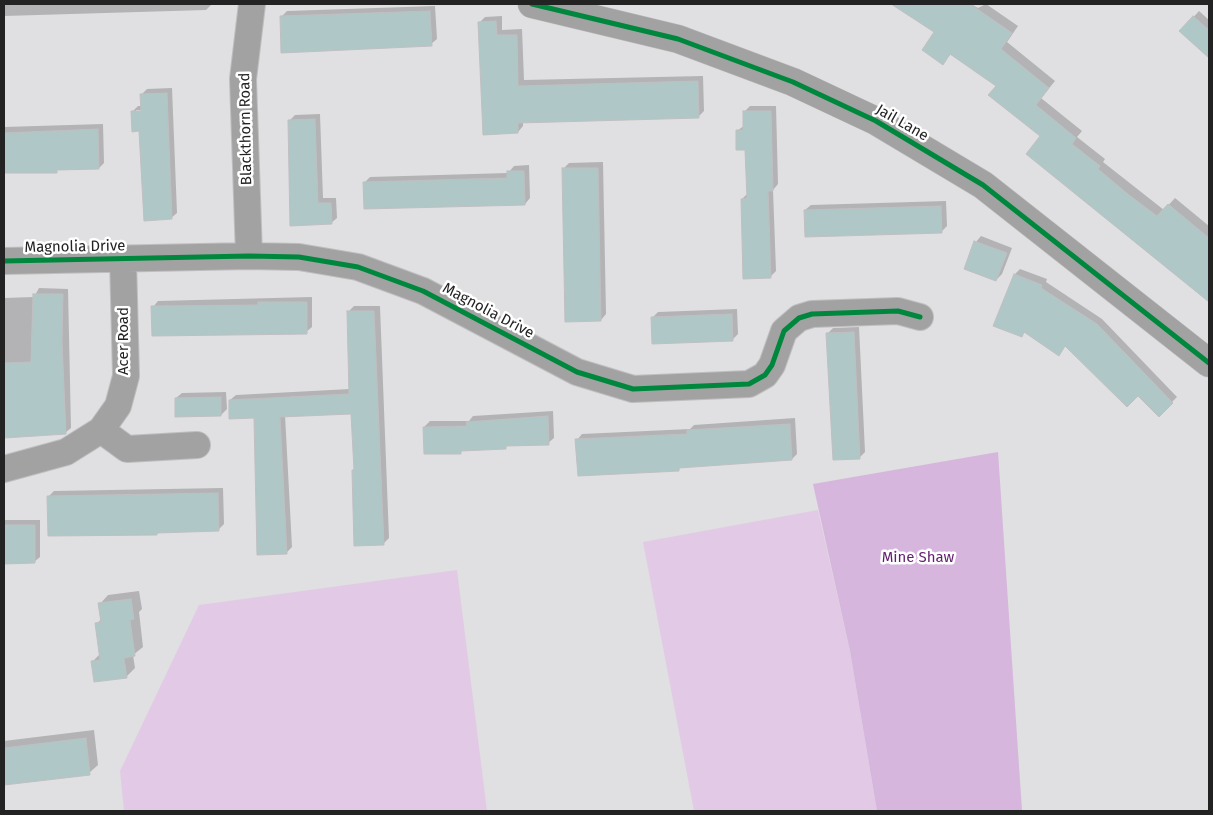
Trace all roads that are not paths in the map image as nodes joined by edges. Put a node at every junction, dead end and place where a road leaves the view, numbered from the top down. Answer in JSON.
{"nodes":[{"id":1,"x":252,"y":4,"type":"edge"},
{"id":2,"x":532,"y":4,"type":"edge"},
{"id":3,"x":249,"y":256,"type":"junction"},
{"id":4,"x":123,"y":259,"type":"junction"},
{"id":5,"x":4,"y":261,"type":"edge"},
{"id":6,"x":920,"y":317,"type":"dead end"},
{"id":7,"x":1209,"y":363,"type":"edge"},
{"id":8,"x":101,"y":430,"type":"junction"},
{"id":9,"x":197,"y":445,"type":"dead end"},
{"id":10,"x":4,"y":469,"type":"edge"}],
"edges":[{"from":1,"to":3,"type":"street","name":"Blackthorn Road"},
{"from":2,"to":7,"type":"street","name":"Jail Lane"},
{"from":3,"to":4,"type":"street","name":"Magnolia Drive"},
{"from":3,"to":6,"type":"street","name":"Magnolia Drive"},
{"from":4,"to":5,"type":"street","name":"Magnolia Drive"},
{"from":4,"to":8,"type":"street","name":"Acer Road"},
{"from":8,"to":9,"type":"street"},
{"from":8,"to":10,"type":"street","name":"Acer Road"}]}
